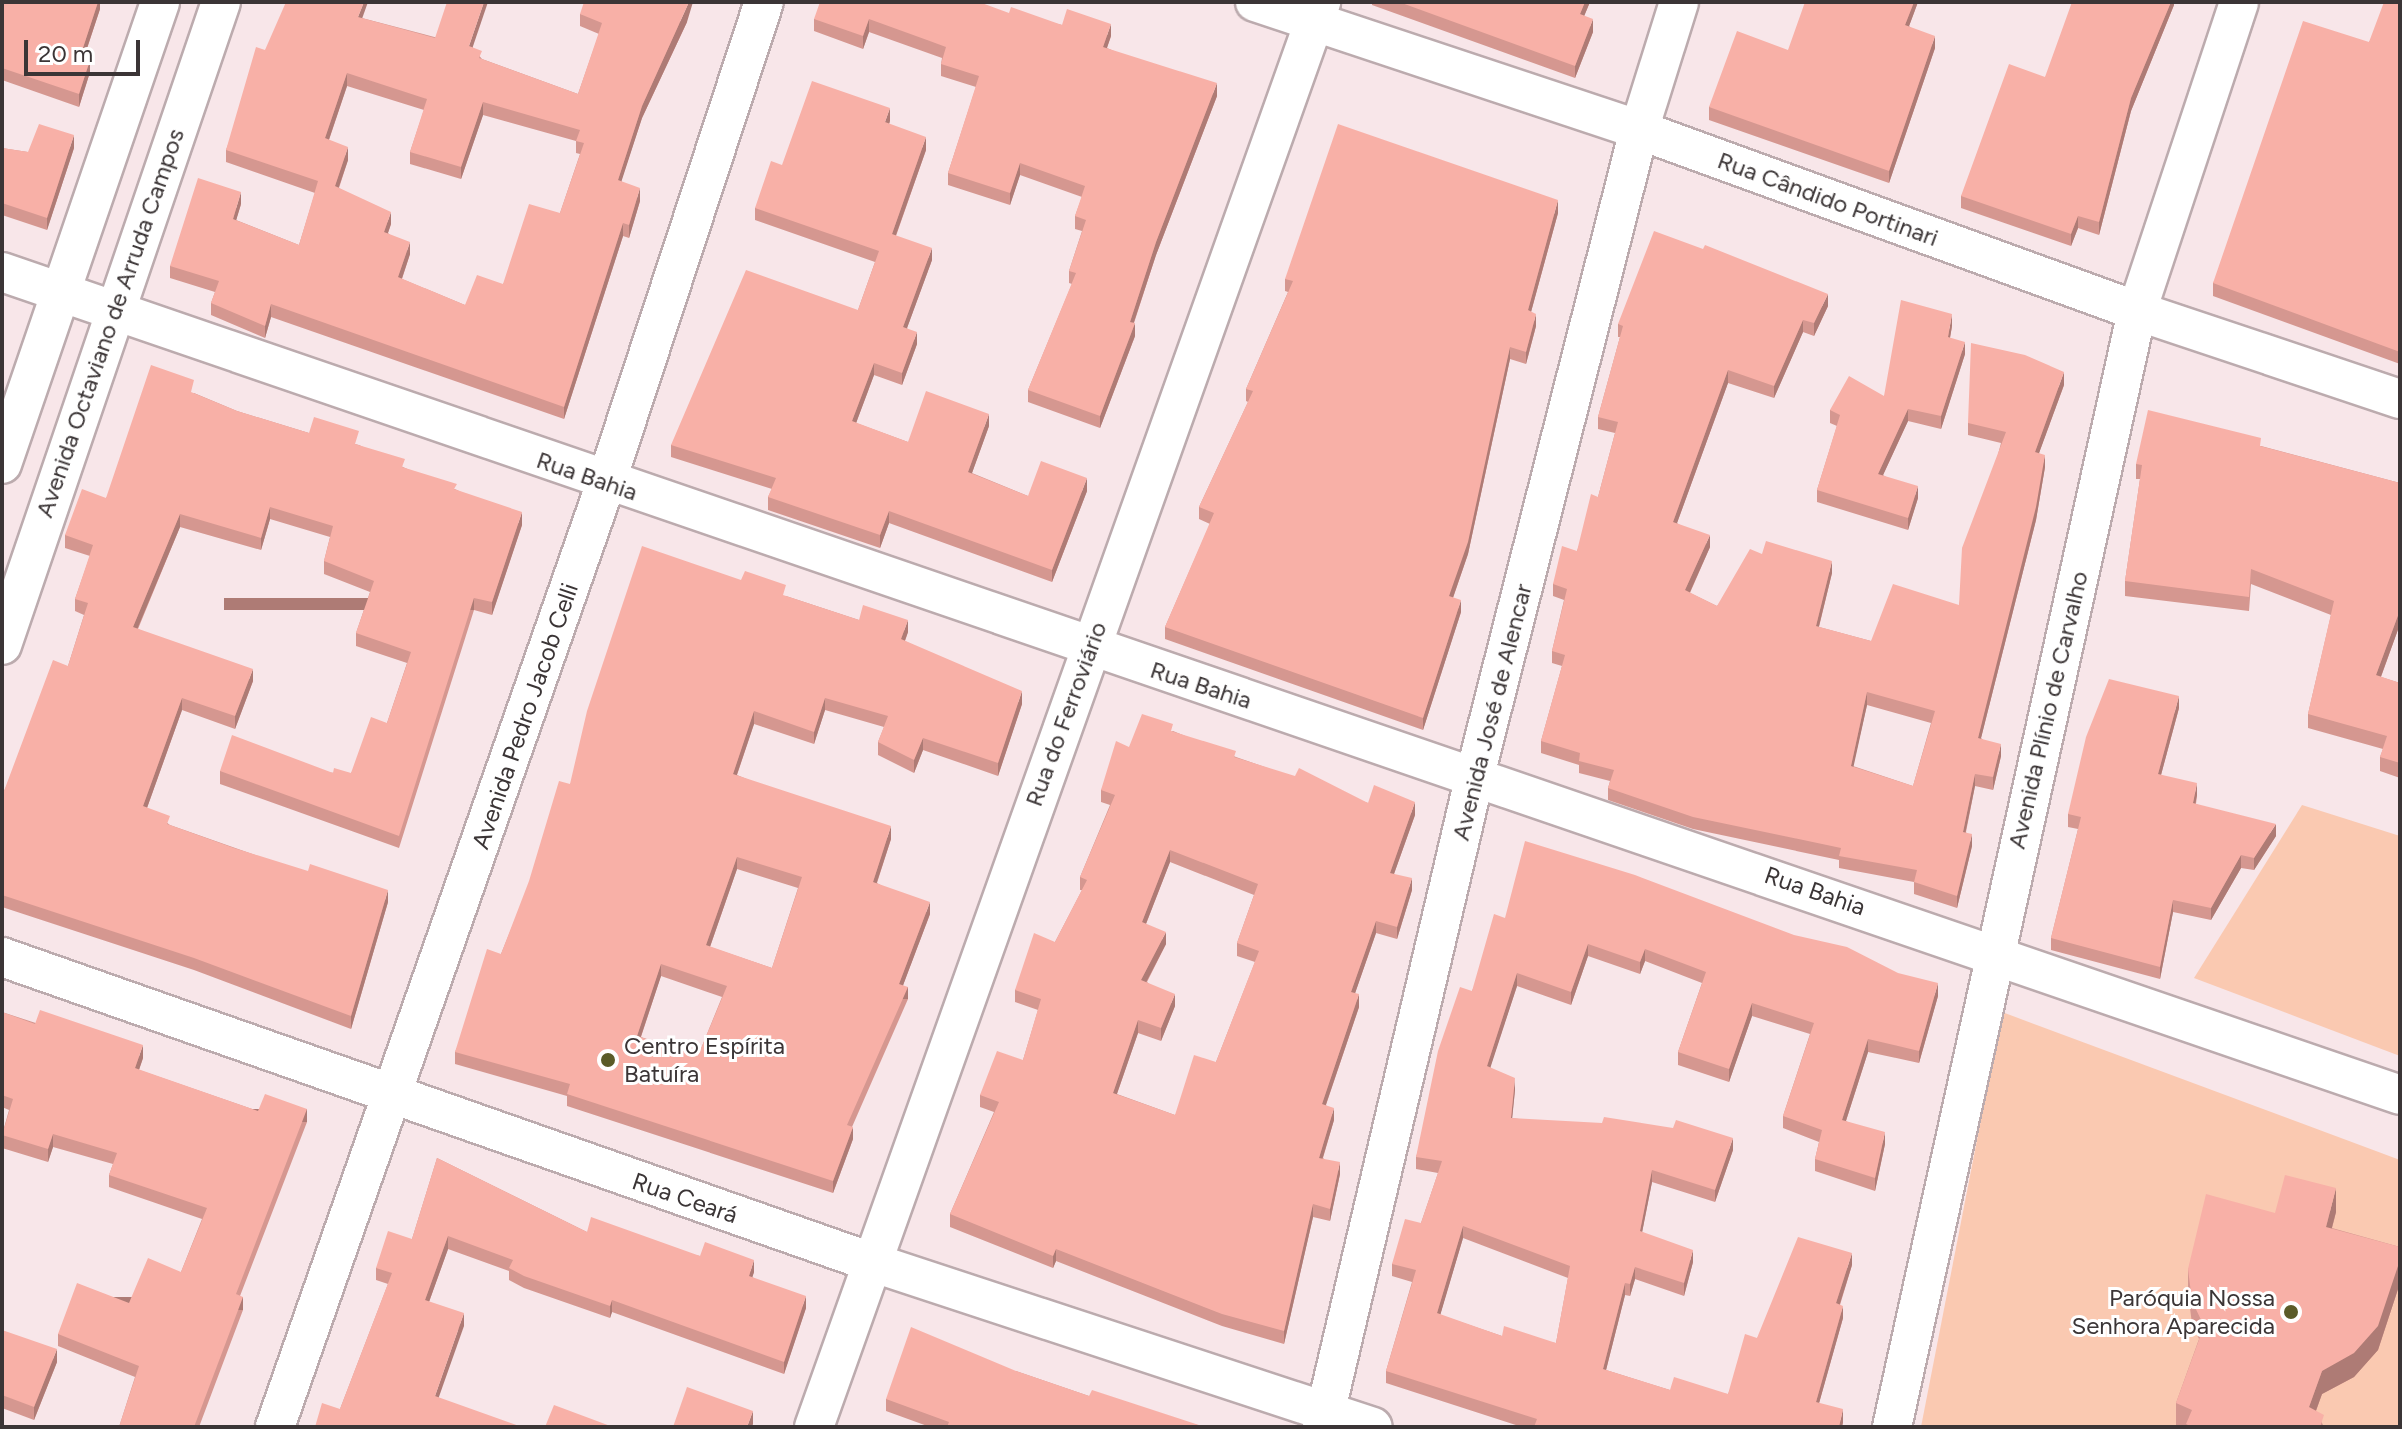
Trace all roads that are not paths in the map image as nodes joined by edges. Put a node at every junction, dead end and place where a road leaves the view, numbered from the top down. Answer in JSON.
{"nodes":[{"id":1,"x":160,"y":2,"type":"edge"},
{"id":2,"x":221,"y":2,"type":"edge"},
{"id":3,"x":764,"y":2,"type":"edge"},
{"id":4,"x":1255,"y":2,"type":"edge"},
{"id":5,"x":1679,"y":2,"type":"edge"},
{"id":6,"x":2239,"y":2,"type":"edge"},
{"id":7,"x":1318,"y":12,"type":"edge"},
{"id":8,"x":1639,"y":130,"type":"junction"},
{"id":9,"x":2,"y":272,"type":"edge"},
{"id":10,"x":59,"y":292,"type":"junction"},
{"id":11,"x":113,"y":310,"type":"junction"},
{"id":12,"x":2137,"y":311,"type":"junction"},
{"id":13,"x":2400,"y":399,"type":"edge"},
{"id":14,"x":2,"y":464,"type":"edge"},
{"id":15,"x":606,"y":483,"type":"junction"},
{"id":16,"x":2,"y":645,"type":"edge"},
{"id":17,"x":1090,"y":648,"type":"junction"},
{"id":18,"x":1475,"y":775,"type":"junction"},
{"id":19,"x":1995,"y":952,"type":"junction"},
{"id":20,"x":2,"y":957,"type":"edge"},
{"id":21,"x":2400,"y":1095,"type":"edge"},
{"id":22,"x":394,"y":1097,"type":"junction"},
{"id":23,"x":871,"y":1262,"type":"junction"},
{"id":24,"x":1324,"y":1419,"type":"edge"},
{"id":25,"x":275,"y":1427,"type":"edge"},
{"id":26,"x":814,"y":1427,"type":"edge"},
{"id":27,"x":1373,"y":1427,"type":"edge"},
{"id":28,"x":1892,"y":1427,"type":"edge"}],
"edges":[{"from":1,"to":10,"type":"street"},
{"from":2,"to":11,"type":"street","name":"Avenida Octaviano de Arruda Campos"},
{"from":3,"to":15,"type":"street","name":"Avenida Pedro Jacob Celli"},
{"from":4,"to":7,"type":"street","name":"Rua Cândido Portinari"},
{"from":5,"to":8,"type":"street","name":"Avenida José de Alencar"},
{"from":6,"to":12,"type":"street","name":"Avenida Plínio de Carvalho"},
{"from":7,"to":8,"type":"street","name":"Rua Cândido Portinari"},
{"from":7,"to":17,"type":"street","name":"Rua do Ferroviário"},
{"from":8,"to":12,"type":"street","name":"Rua Cândido Portinari"},
{"from":8,"to":18,"type":"street","name":"Avenida José de Alencar"},
{"from":9,"to":10,"type":"street","name":"Rua Bahia"},
{"from":10,"to":11,"type":"street","name":"Rua Bahia"},
{"from":10,"to":14,"type":"street"},
{"from":11,"to":15,"type":"street","name":"Rua Bahia"},
{"from":11,"to":16,"type":"street","name":"Avenida Octaviano de Arruda Campos"},
{"from":12,"to":13,"type":"street","name":"Rua Cândido Portinari"},
{"from":12,"to":19,"type":"street","name":"Avenida Plínio de Carvalho"},
{"from":15,"to":17,"type":"street","name":"Rua Bahia"},
{"from":15,"to":22,"type":"street","name":"Avenida Pedro Jacob Celli"},
{"from":17,"to":18,"type":"street","name":"Rua Bahia"},
{"from":17,"to":23,"type":"street","name":"Rua do Ferroviário"},
{"from":18,"to":19,"type":"street","name":"Rua Bahia"},
{"from":18,"to":24,"type":"street","name":"Avenida José de Alencar"},
{"from":19,"to":21,"type":"street","name":"Rua Bahia"},
{"from":19,"to":28,"type":"street","name":"Avenida Plínio de Carvalho"},
{"from":20,"to":22,"type":"street","name":"Rua Ceará"},
{"from":22,"to":23,"type":"street","name":"Rua Ceará"},
{"from":22,"to":25,"type":"street","name":"Avenida Pedro Jacob Celli"},
{"from":23,"to":24,"type":"street","name":"Rua Ceará"},
{"from":23,"to":26,"type":"street","name":"Rua do Ferroviário"},
{"from":24,"to":27,"type":"street","name":"Rua Ceará"}]}
